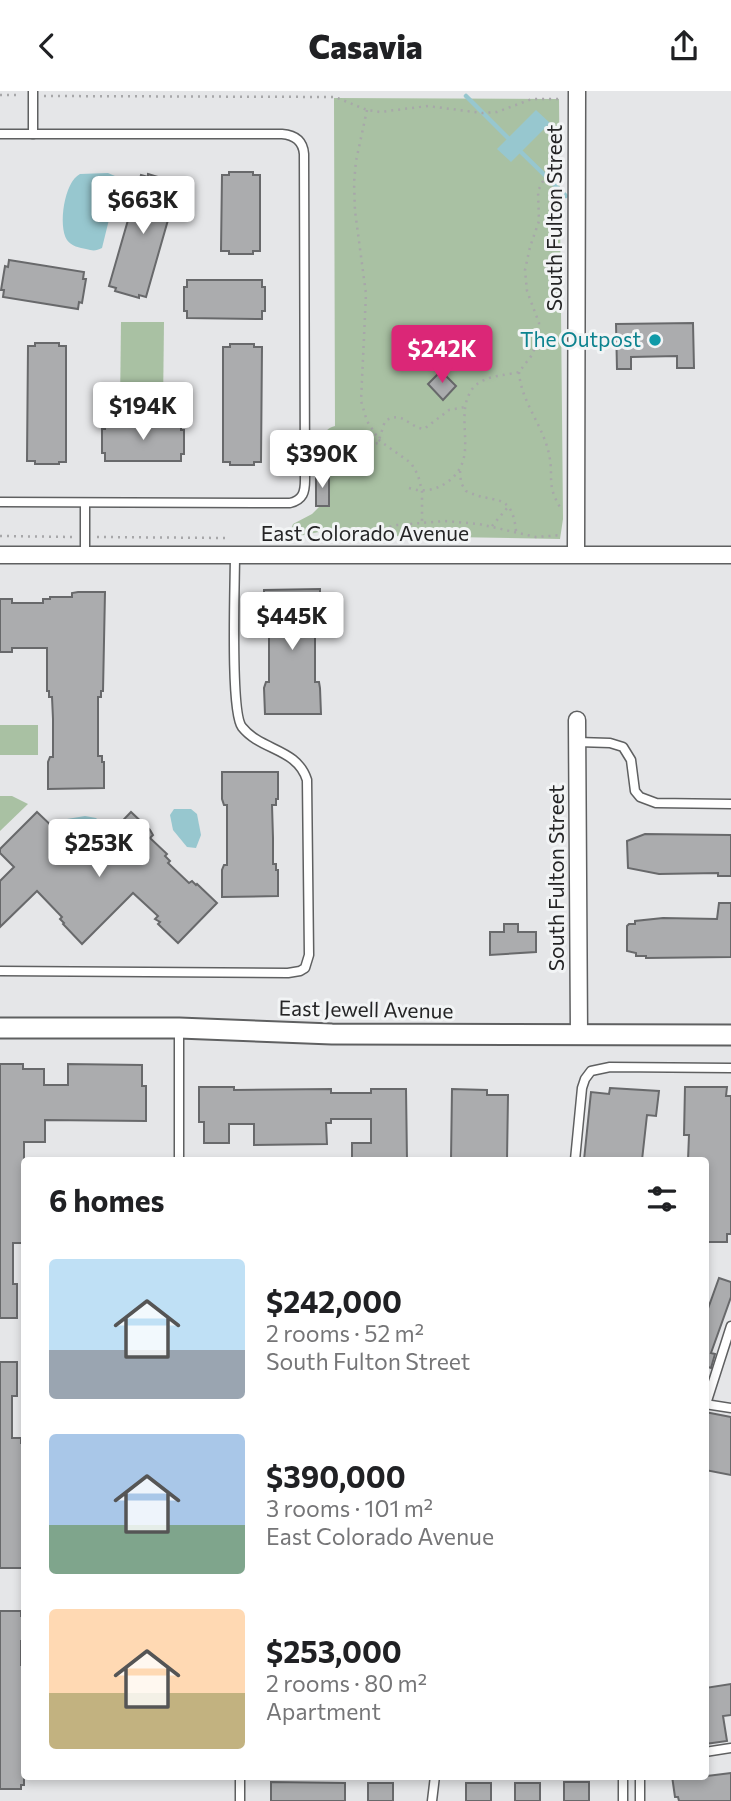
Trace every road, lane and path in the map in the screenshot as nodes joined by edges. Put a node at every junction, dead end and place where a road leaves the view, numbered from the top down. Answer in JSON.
{"nodes":[{"id":1,"x":560,"y":91,"type":"edge"},
{"id":2,"x":577,"y":91,"type":"edge"},
{"id":3,"x":33,"y":93,"type":"edge"},
{"id":4,"x":0,"y":95,"type":"edge"},
{"id":5,"x":367,"y":110,"type":"junction"},
{"id":6,"x":560,"y":122,"type":"dead end"},
{"id":7,"x":0,"y":134,"type":"edge"},
{"id":8,"x":33,"y":134,"type":"junction"},
{"id":9,"x":519,"y":372,"type":"junction"},
{"id":10,"x":465,"y":407,"type":"junction"},
{"id":11,"x":380,"y":441,"type":"junction"},
{"id":12,"x":369,"y":445,"type":"dead end"},
{"id":13,"x":460,"y":470,"type":"junction"},
{"id":14,"x":409,"y":488,"type":"dead end"},
{"id":15,"x":422,"y":491,"type":"junction"},
{"id":16,"x":0,"y":502,"type":"edge"},
{"id":17,"x":85,"y":503,"type":"junction"},
{"id":18,"x":509,"y":506,"type":"junction"},
{"id":19,"x":562,"y":510,"type":"dead end"},
{"id":20,"x":422,"y":522,"type":"junction"},
{"id":21,"x":492,"y":526,"type":"junction"},
{"id":22,"x":562,"y":526,"type":"dead end"},
{"id":23,"x":516,"y":531,"type":"junction"},
{"id":24,"x":0,"y":536,"type":"edge"},
{"id":25,"x":85,"y":537,"type":"junction"},
{"id":26,"x":231,"y":538,"type":"dead end"},
{"id":27,"x":345,"y":538,"type":"dead end"},
{"id":28,"x":576,"y":554,"type":"junction"},
{"id":29,"x":0,"y":555,"type":"edge"},
{"id":30,"x":85,"y":555,"type":"junction"},
{"id":31,"x":235,"y":555,"type":"junction"},
{"id":32,"x":731,"y":555,"type":"edge"},
{"id":33,"x":577,"y":720,"type":"dead end"},
{"id":34,"x":578,"y":742,"type":"junction"},
{"id":35,"x":731,"y":804,"type":"edge"},
{"id":36,"x":0,"y":971,"type":"edge"},
{"id":37,"x":0,"y":1028,"type":"edge"},
{"id":38,"x":179,"y":1028,"type":"junction"},
{"id":39,"x":579,"y":1035,"type":"junction"},
{"id":40,"x":731,"y":1035,"type":"edge"},
{"id":41,"x":731,"y":1068,"type":"edge"},
{"id":42,"x":179,"y":1157,"type":"edge"},
{"id":43,"x":575,"y":1157,"type":"edge"},
{"id":44,"x":731,"y":1326,"type":"edge"},
{"id":45,"x":709,"y":1395,"type":"edge"},
{"id":46,"x":709,"y":1404,"type":"edge"},
{"id":47,"x":731,"y":1408,"type":"edge"},
{"id":48,"x":731,"y":1748,"type":"edge"},
{"id":49,"x":709,"y":1751,"type":"edge"},
{"id":50,"x":240,"y":1780,"type":"edge"},
{"id":51,"x":435,"y":1780,"type":"edge"},
{"id":52,"x":623,"y":1780,"type":"edge"},
{"id":53,"x":640,"y":1780,"type":"edge"},
{"id":54,"x":240,"y":1801,"type":"edge"},
{"id":55,"x":432,"y":1801,"type":"edge"},
{"id":56,"x":623,"y":1801,"type":"edge"},
{"id":57,"x":640,"y":1801,"type":"edge"}],
"edges":[{"from":1,"to":5,"type":"path"},
{"from":2,"to":28,"type":"street","name":"South Fulton Street"},
{"from":3,"to":4,"type":"path"},
{"from":3,"to":5,"type":"path"},
{"from":3,"to":8,"type":"lane"},
{"from":5,"to":11,"type":"path"},
{"from":6,"to":9,"type":"path"},
{"from":7,"to":8,"type":"lane"},
{"from":8,"to":17,"type":"lane"},
{"from":9,"to":10,"type":"path"},
{"from":9,"to":19,"type":"path"},
{"from":10,"to":11,"type":"path"},
{"from":10,"to":13,"type":"path"},
{"from":11,"to":12,"type":"path"},
{"from":11,"to":15,"type":"path"},
{"from":13,"to":15,"type":"path"},
{"from":13,"to":18,"type":"path"},
{"from":14,"to":15,"type":"path"},
{"from":15,"to":20,"type":"path"},
{"from":16,"to":17,"type":"lane"},
{"from":17,"to":25,"type":"lane"},
{"from":18,"to":21,"type":"path"},
{"from":18,"to":23,"type":"path"},
{"from":20,"to":21,"type":"path"},
{"from":20,"to":27,"type":"path"},
{"from":21,"to":23,"type":"path"},
{"from":22,"to":23,"type":"path"},
{"from":24,"to":25,"type":"path"},
{"from":25,"to":26,"type":"path"},
{"from":25,"to":30,"type":"lane"},
{"from":28,"to":31,"type":"street","name":"East Colorado Avenue"},
{"from":28,"to":32,"type":"street","name":"East Colorado Avenue"},
{"from":29,"to":30,"type":"street","name":"East Colorado Avenue"},
{"from":30,"to":31,"type":"street","name":"East Colorado Avenue"},
{"from":31,"to":36,"type":"lane"},
{"from":33,"to":34,"type":"street","name":"South Fulton Street"},
{"from":34,"to":35,"type":"lane"},
{"from":34,"to":39,"type":"street","name":"South Fulton Street"},
{"from":37,"to":38,"type":"street","name":"East Jewell Avenue"},
{"from":38,"to":39,"type":"street","name":"East Jewell Avenue"},
{"from":38,"to":42,"type":"lane"},
{"from":39,"to":40,"type":"street","name":"East Jewell Avenue"},
{"from":41,"to":43,"type":"lane"},
{"from":44,"to":45,"type":"lane"},
{"from":46,"to":47,"type":"lane"},
{"from":48,"to":49,"type":"lane"},
{"from":50,"to":54,"type":"lane"},
{"from":51,"to":55,"type":"lane"},
{"from":52,"to":56,"type":"lane"},
{"from":53,"to":57,"type":"lane"}]}
